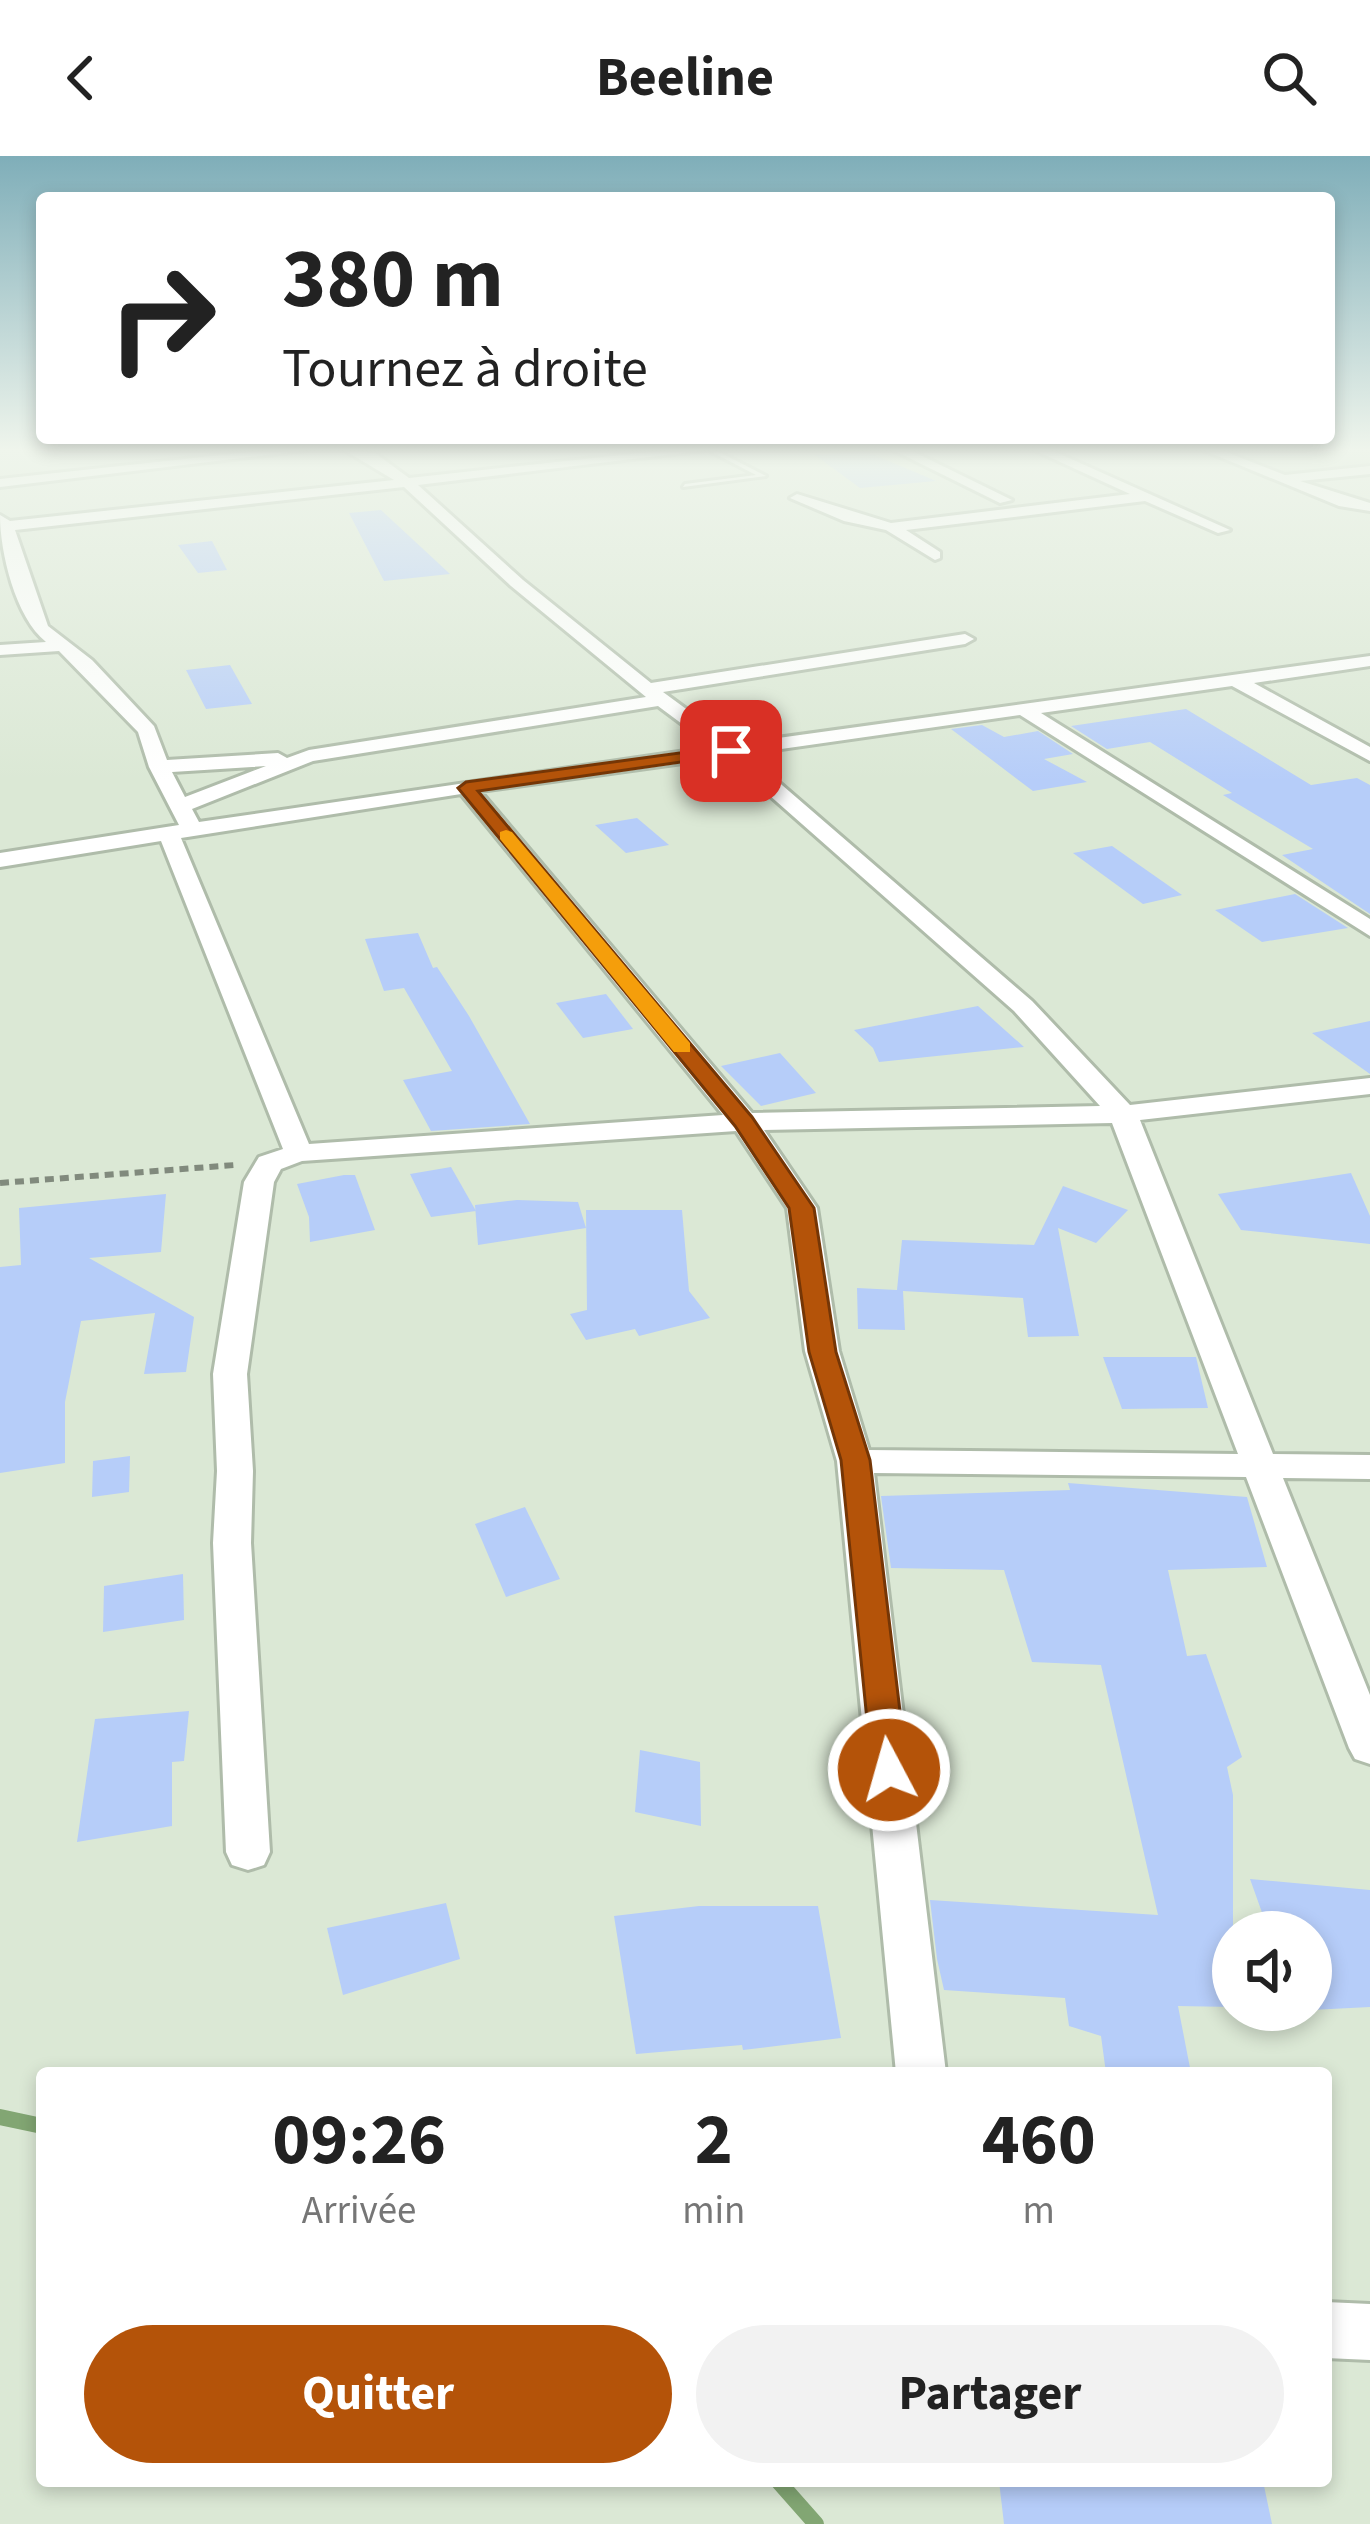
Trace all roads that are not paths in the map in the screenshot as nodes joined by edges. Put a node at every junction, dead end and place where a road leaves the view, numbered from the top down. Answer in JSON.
{"nodes":[{"id":1,"x":14,"y":561,"type":"edge"},
{"id":2,"x":492,"y":561,"type":"edge"},
{"id":3,"x":965,"y":639,"type":"dead end"},
{"id":4,"x":59,"y":646,"type":"junction"},
{"id":5,"x":0,"y":650,"type":"edge"},
{"id":6,"x":1370,"y":661,"type":"edge"},
{"id":7,"x":1237,"y":681,"type":"junction"},
{"id":8,"x":654,"y":694,"type":"junction"},
{"id":9,"x":1027,"y":712,"type":"junction"},
{"id":10,"x":731,"y":751,"type":"junction"},
{"id":11,"x":1370,"y":755,"type":"edge"},
{"id":12,"x":310,"y":757,"type":"junction"},
{"id":13,"x":159,"y":767,"type":"junction"},
{"id":14,"x":466,"y":788,"type":"junction"},
{"id":15,"x":179,"y":822,"type":"junction"},
{"id":16,"x":0,"y":860,"type":"edge"},
{"id":17,"x":1370,"y":928,"type":"edge"},
{"id":18,"x":1370,"y":1086,"type":"edge"},
{"id":19,"x":1123,"y":1114,"type":"junction"},
{"id":20,"x":743,"y":1122,"type":"junction"},
{"id":21,"x":299,"y":1153,"type":"junction"},
{"id":22,"x":856,"y":1460,"type":"junction"},
{"id":23,"x":1370,"y":1467,"type":"edge"},
{"id":24,"x":1262,"y":1468,"type":"junction"},
{"id":25,"x":1370,"y":1748,"type":"edge"},
{"id":26,"x":248,"y":1852,"type":"dead end"},
{"id":27,"x":920,"y":2067,"type":"edge"},
{"id":28,"x":1332,"y":2330,"type":"edge"},
{"id":29,"x":1370,"y":2332,"type":"edge"}],
"edges":[{"from":1,"to":4,"type":"street"},
{"from":2,"to":8,"type":"street"},
{"from":3,"to":8,"type":"street"},
{"from":4,"to":5,"type":"street"},
{"from":4,"to":13,"type":"street"},
{"from":6,"to":7,"type":"street"},
{"from":7,"to":9,"type":"street"},
{"from":7,"to":11,"type":"street"},
{"from":8,"to":10,"type":"street"},
{"from":8,"to":12,"type":"street"},
{"from":9,"to":10,"type":"street"},
{"from":9,"to":17,"type":"street"},
{"from":10,"to":14,"type":"street"},
{"from":10,"to":19,"type":"street"},
{"from":12,"to":13,"type":"street"},
{"from":12,"to":15,"type":"street"},
{"from":13,"to":15,"type":"street"},
{"from":14,"to":15,"type":"street"},
{"from":14,"to":20,"type":"street"},
{"from":15,"to":16,"type":"street"},
{"from":15,"to":21,"type":"street"},
{"from":18,"to":19,"type":"street"},
{"from":19,"to":20,"type":"street"},
{"from":19,"to":24,"type":"street"},
{"from":20,"to":21,"type":"street"},
{"from":20,"to":22,"type":"street"},
{"from":21,"to":26,"type":"street"},
{"from":22,"to":24,"type":"street"},
{"from":22,"to":27,"type":"street"},
{"from":23,"to":24,"type":"street"},
{"from":24,"to":25,"type":"street"},
{"from":28,"to":29,"type":"street"}]}
